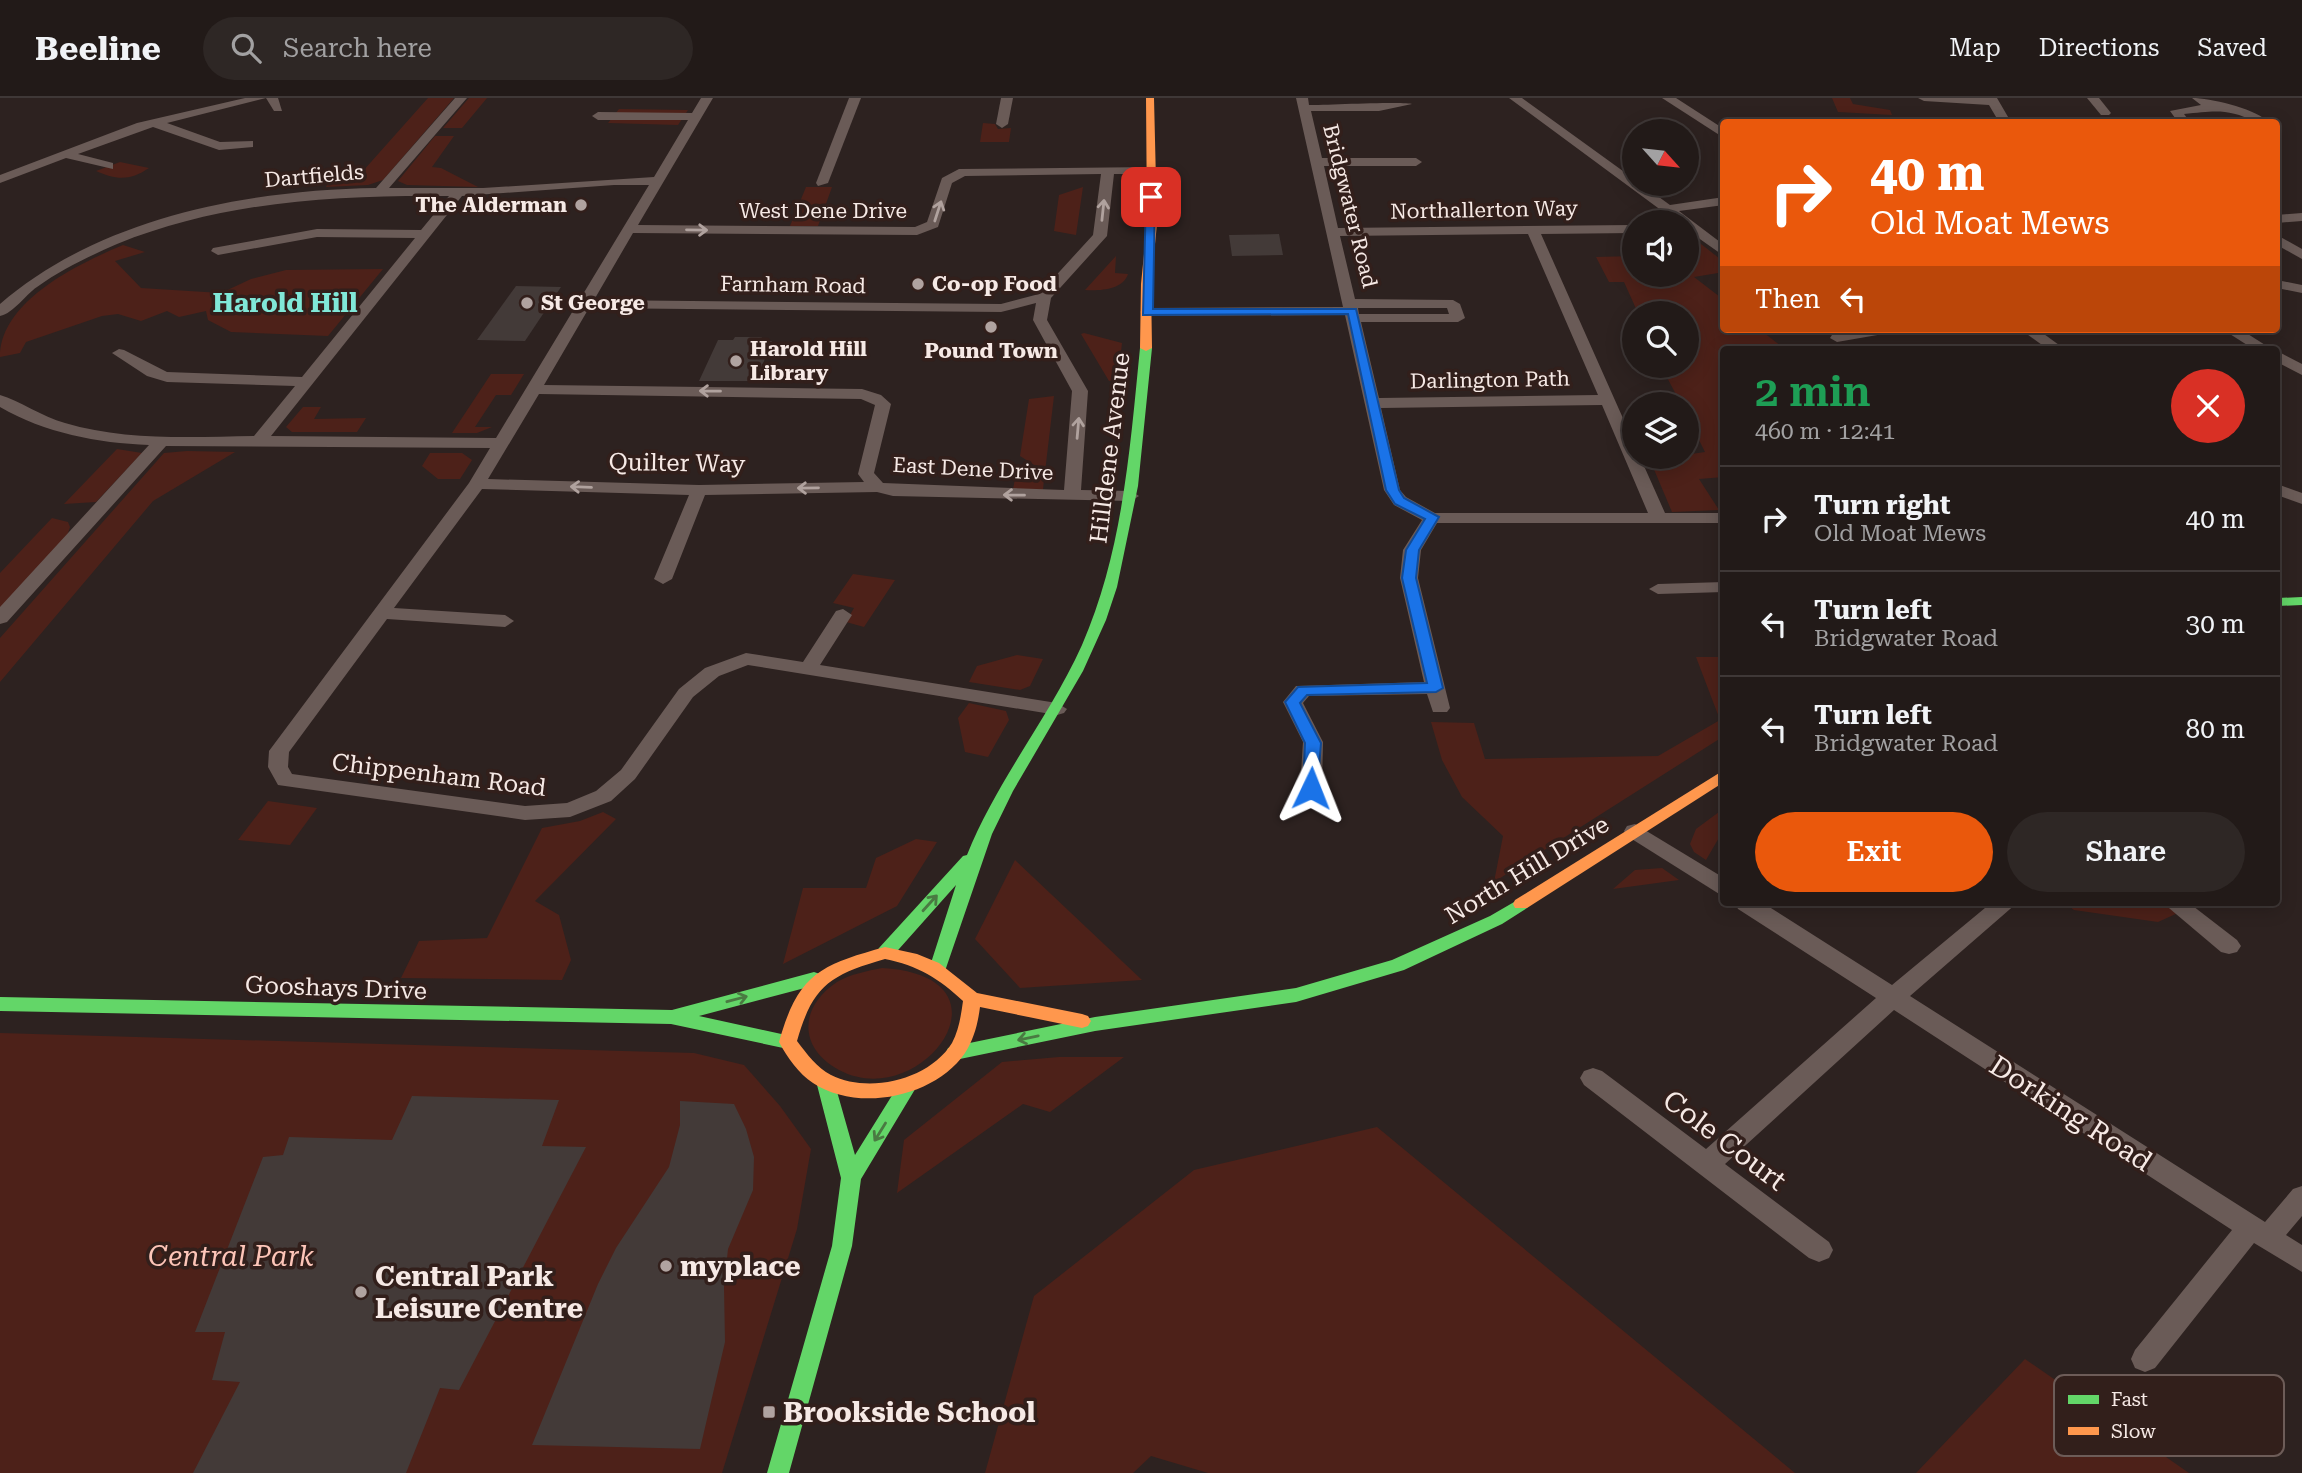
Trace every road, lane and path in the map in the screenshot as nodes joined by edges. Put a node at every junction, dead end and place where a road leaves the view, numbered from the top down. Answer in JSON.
{"nodes":[{"id":1,"x":260,"y":98,"type":"edge"},
{"id":2,"x":461,"y":98,"type":"edge"},
{"id":3,"x":708,"y":98,"type":"edge"},
{"id":4,"x":855,"y":98,"type":"edge"},
{"id":5,"x":1007,"y":98,"type":"edge"},
{"id":6,"x":1150,"y":98,"type":"edge"},
{"id":7,"x":1515,"y":98,"type":"edge"},
{"id":8,"x":1668,"y":98,"type":"edge"},
{"id":9,"x":1924,"y":98,"type":"edge"},
{"id":10,"x":2093,"y":98,"type":"edge"},
{"id":11,"x":1992,"y":100,"type":"edge"},
{"id":12,"x":2203,"y":101,"type":"edge"},
{"id":13,"x":1303,"y":103,"type":"edge"},
{"id":14,"x":1406,"y":104,"type":"dead end"},
{"id":15,"x":2105,"y":113,"type":"dead end"},
{"id":16,"x":598,"y":116,"type":"dead end"},
{"id":17,"x":696,"y":117,"type":"junction"},
{"id":18,"x":2003,"y":119,"type":"edge"},
{"id":19,"x":2182,"y":119,"type":"edge"},
{"id":20,"x":2258,"y":119,"type":"edge"},
{"id":21,"x":154,"y":122,"type":"junction"},
{"id":22,"x":1002,"y":124,"type":"dead end"},
{"id":23,"x":1720,"y":131,"type":"edge"},
{"id":24,"x":249,"y":144,"type":"dead end"},
{"id":25,"x":63,"y":154,"type":"junction"},
{"id":26,"x":1317,"y":162,"type":"junction"},
{"id":27,"x":1416,"y":162,"type":"dead end"},
{"id":28,"x":109,"y":166,"type":"dead end"},
{"id":29,"x":1108,"y":170,"type":"junction"},
{"id":30,"x":1150,"y":170,"type":"junction"},
{"id":31,"x":0,"y":179,"type":"edge"},
{"id":32,"x":658,"y":181,"type":"junction"},
{"id":33,"x":822,"y":183,"type":"dead end"},
{"id":34,"x":380,"y":191,"type":"junction"},
{"id":35,"x":458,"y":193,"type":"junction"},
{"id":36,"x":1720,"y":202,"type":"edge"},
{"id":37,"x":1667,"y":209,"type":"joint"},
{"id":38,"x":2302,"y":217,"type":"edge"},
{"id":39,"x":2280,"y":219,"type":"edge"},
{"id":40,"x":629,"y":229,"type":"junction"},
{"id":41,"x":1622,"y":229,"type":"edge"},
{"id":42,"x":1533,"y":230,"type":"junction"},
{"id":43,"x":1334,"y":232,"type":"junction"},
{"id":44,"x":1699,"y":233,"type":"edge"},
{"id":45,"x":426,"y":234,"type":"junction"},
{"id":46,"x":2280,"y":241,"type":"edge"},
{"id":47,"x":1720,"y":249,"type":"edge"},
{"id":48,"x":218,"y":251,"type":"dead end"},
{"id":49,"x":2302,"y":255,"type":"edge"},
{"id":50,"x":2280,"y":285,"type":"edge"},
{"id":51,"x":2300,"y":289,"type":"edge"},
{"id":52,"x":1044,"y":298,"type":"junction"},
{"id":53,"x":584,"y":304,"type":"junction"},
{"id":54,"x":1001,"y":308,"type":"junction"},
{"id":55,"x":1353,"y":311,"type":"junction"},
{"id":56,"x":0,"y":312,"type":"edge"},
{"id":57,"x":1147,"y":312,"type":"junction"},
{"id":58,"x":1040,"y":320,"type":"junction"},
{"id":59,"x":1831,"y":333,"type":"edge"},
{"id":60,"x":2033,"y":333,"type":"edge"},
{"id":61,"x":2236,"y":333,"type":"edge"},
{"id":62,"x":1848,"y":346,"type":"edge"},
{"id":63,"x":2053,"y":346,"type":"edge"},
{"id":64,"x":2259,"y":346,"type":"edge"},
{"id":65,"x":119,"y":352,"type":"dead end"},
{"id":66,"x":2280,"y":358,"type":"edge"},
{"id":67,"x":2302,"y":370,"type":"edge"},
{"id":68,"x":306,"y":382,"type":"junction"},
{"id":69,"x":533,"y":388,"type":"junction"},
{"id":70,"x":0,"y":400,"type":"edge"},
{"id":71,"x":1607,"y":400,"type":"junction"},
{"id":72,"x":1373,"y":402,"type":"junction"},
{"id":73,"x":162,"y":439,"type":"junction"},
{"id":74,"x":259,"y":441,"type":"junction"},
{"id":75,"x":500,"y":443,"type":"junction"},
{"id":76,"x":477,"y":484,"type":"junction"},
{"id":77,"x":877,"y":486,"type":"junction"},
{"id":78,"x":699,"y":490,"type":"junction"},
{"id":79,"x":2280,"y":490,"type":"edge"},
{"id":80,"x":1072,"y":496,"type":"junction"},
{"id":81,"x":1131,"y":496,"type":"junction"},
{"id":82,"x":2302,"y":499,"type":"edge"},
{"id":83,"x":1432,"y":517,"type":"junction"},
{"id":84,"x":1659,"y":518,"type":"junction"},
{"id":85,"x":1720,"y":518,"type":"edge"},
{"id":86,"x":663,"y":579,"type":"dead end"},
{"id":87,"x":1720,"y":587,"type":"edge"},
{"id":88,"x":1658,"y":589,"type":"dead end"},
{"id":89,"x":2302,"y":601,"type":"edge"},
{"id":90,"x":2280,"y":602,"type":"edge"},
{"id":91,"x":383,"y":613,"type":"junction"},
{"id":92,"x":843,"y":615,"type":"dead end"},
{"id":93,"x":0,"y":618,"type":"edge"},
{"id":94,"x":505,"y":621,"type":"dead end"},
{"id":95,"x":808,"y":669,"type":"junction"},
{"id":96,"x":1436,"y":688,"type":"junction"},
{"id":97,"x":1440,"y":708,"type":"dead end"},
{"id":98,"x":1057,"y":709,"type":"junction"},
{"id":99,"x":1720,"y":778,"type":"edge"},
{"id":100,"x":1311,"y":788,"type":"dead end"},
{"id":101,"x":1635,"y":831,"type":"junction"},
{"id":102,"x":975,"y":853,"type":"junction"},
{"id":103,"x":1720,"y":886,"type":"edge"},
{"id":104,"x":1751,"y":906,"type":"edge"},
{"id":105,"x":2002,"y":906,"type":"edge"},
{"id":106,"x":2178,"y":906,"type":"edge"},
{"id":107,"x":2229,"y":946,"type":"dead end"},
{"id":108,"x":885,"y":953,"type":"junction"},
{"id":109,"x":939,"y":966,"type":"junction"},
{"id":110,"x":814,"y":979,"type":"junction"},
{"id":111,"x":1893,"y":998,"type":"junction"},
{"id":112,"x":972,"y":999,"type":"junction"},
{"id":113,"x":0,"y":1004,"type":"edge"},
{"id":114,"x":671,"y":1017,"type":"junction"},
{"id":115,"x":1095,"y":1024,"type":"junction"},
{"id":116,"x":788,"y":1042,"type":"junction"},
{"id":117,"x":955,"y":1054,"type":"junction"},
{"id":118,"x":1593,"y":1078,"type":"dead end"},
{"id":119,"x":825,"y":1081,"type":"junction"},
{"id":120,"x":908,"y":1086,"type":"junction"},
{"id":121,"x":1705,"y":1166,"type":"junction"},
{"id":122,"x":851,"y":1178,"type":"junction"},
{"id":123,"x":2302,"y":1197,"type":"edge"},
{"id":124,"x":2258,"y":1233,"type":"junction"},
{"id":125,"x":1819,"y":1250,"type":"dead end"},
{"id":126,"x":2302,"y":1261,"type":"edge"},
{"id":127,"x":2145,"y":1359,"type":"dead end"},
{"id":128,"x":778,"y":1473,"type":"edge"}],
"edges":[{"from":1,"to":21,"type":"street"},
{"from":2,"to":34,"type":"street"},
{"from":3,"to":17,"type":"street","name":"Chippenham Road"},
{"from":4,"to":33,"type":"street"},
{"from":5,"to":22,"type":"street"},
{"from":6,"to":30,"type":"street","name":"Hilldene Avenue"},
{"from":7,"to":37,"type":"street"},
{"from":8,"to":23,"type":"street"},
{"from":9,"to":11,"type":"street"},
{"from":10,"to":15,"type":"street"},
{"from":11,"to":18,"type":"street"},
{"from":12,"to":19,"type":"street"},
{"from":12,"to":20,"type":"street"},
{"from":13,"to":14,"type":"street"},
{"from":13,"to":26,"type":"street","name":"Bridgwater Road"},
{"from":16,"to":17,"type":"street"},
{"from":17,"to":32,"type":"street","name":"Chippenham Road"},
{"from":21,"to":24,"type":"street"},
{"from":21,"to":25,"type":"street"},
{"from":25,"to":28,"type":"street"},
{"from":25,"to":31,"type":"street"},
{"from":26,"to":27,"type":"street"},
{"from":26,"to":43,"type":"street","name":"Bridgwater Road"},
{"from":29,"to":30,"type":"street","name":"West Dene Drive"},
{"from":40,"to":29,"type":"street","name":"West Dene Drive","one_way":true},
{"from":52,"to":29,"type":"street","one_way":true},
{"from":30,"to":57,"type":"street","name":"Hilldene Avenue"},
{"from":32,"to":35,"type":"street","name":"Dartfields"},
{"from":32,"to":40,"type":"street","name":"Chippenham Road"},
{"from":34,"to":35,"type":"street","name":"Dartfields"},
{"from":34,"to":56,"type":"street","name":"Dartfields"},
{"from":35,"to":45,"type":"street"},
{"from":36,"to":37,"type":"street"},
{"from":38,"to":39,"type":"street"},
{"from":40,"to":53,"type":"street","name":"Chippenham Road"},
{"from":41,"to":42,"type":"street","name":"Northallerton Way"},
{"from":42,"to":43,"type":"street","name":"Northallerton Way"},
{"from":42,"to":71,"type":"street"},
{"from":43,"to":55,"type":"street","name":"Bridgwater Road"},
{"from":44,"to":47,"type":"street"},
{"from":45,"to":48,"type":"street"},
{"from":45,"to":68,"type":"street"},
{"from":46,"to":49,"type":"street"},
{"from":50,"to":51,"type":"street"},
{"from":52,"to":54,"type":"street","name":"Farnham Road"},
{"from":52,"to":58,"type":"street"},
{"from":53,"to":54,"type":"street","name":"Farnham Road"},
{"from":53,"to":69,"type":"street","name":"Chippenham Road"},
{"from":54,"to":58,"type":"street","name":"Farnham Road"},
{"from":55,"to":55,"type":"street"},
{"from":55,"to":57,"type":"street"},
{"from":55,"to":72,"type":"street","name":"Bridgwater Road"},
{"from":57,"to":81,"type":"street","name":"Hilldene Avenue"},
{"from":80,"to":58,"type":"street","one_way":true},
{"from":59,"to":62,"type":"street"},
{"from":60,"to":63,"type":"street"},
{"from":61,"to":64,"type":"street"},
{"from":65,"to":68,"type":"street"},
{"from":66,"to":67,"type":"street"},
{"from":68,"to":74,"type":"street"},
{"from":69,"to":75,"type":"street","name":"Chippenham Road"},
{"from":77,"to":69,"type":"street","name":"East Dene Drive","one_way":true},
{"from":70,"to":73,"type":"street"},
{"from":71,"to":72,"type":"street","name":"Darlington Path"},
{"from":71,"to":84,"type":"street"},
{"from":72,"to":83,"type":"street","name":"Bridgwater Road"},
{"from":73,"to":74,"type":"street"},
{"from":73,"to":93,"type":"street"},
{"from":74,"to":75,"type":"street"},
{"from":75,"to":76,"type":"street","name":"Chippenham Road"},
{"from":78,"to":76,"type":"street","name":"Quilter Way","one_way":true},
{"from":76,"to":91,"type":"street","name":"Chippenham Road"},
{"from":77,"to":78,"type":"street","name":"Quilter Way","one_way":true},
{"from":80,"to":77,"type":"street","name":"East Dene Drive","one_way":true},
{"from":78,"to":86,"type":"street"},
{"from":79,"to":82,"type":"street"},
{"from":80,"to":81,"type":"street","name":"East Dene Drive"},
{"from":81,"to":98,"type":"street","name":"Hilldene Avenue"},
{"from":83,"to":84,"type":"street"},
{"from":83,"to":96,"type":"street"},
{"from":84,"to":85,"type":"street"},
{"from":87,"to":88,"type":"street"},
{"from":89,"to":90,"type":"street"},
{"from":91,"to":94,"type":"street"},
{"from":91,"to":95,"type":"street","name":"Chippenham Road"},
{"from":92,"to":95,"type":"street"},
{"from":95,"to":98,"type":"street","name":"Chippenham Road"},
{"from":96,"to":97,"type":"street"},
{"from":96,"to":100,"type":"street"},
{"from":98,"to":102,"type":"street","name":"Hilldene Avenue"},
{"from":99,"to":101,"type":"street","name":"North Hill Drive"},
{"from":101,"to":103,"type":"street"},
{"from":101,"to":115,"type":"street","name":"North Hill Drive"},
{"from":108,"to":102,"type":"street","name":"Hilldene Avenue","one_way":true},
{"from":102,"to":109,"type":"street","name":"Hilldene Avenue"},
{"from":104,"to":111,"type":"street","name":"Dorking Road"},
{"from":105,"to":111,"type":"street"},
{"from":106,"to":107,"type":"street"},
{"from":108,"to":109,"type":"street"},
{"from":108,"to":110,"type":"street"},
{"from":109,"to":112,"type":"street"},
{"from":114,"to":110,"type":"street","name":"Gooshays Drive","one_way":true},
{"from":110,"to":116,"type":"street"},
{"from":111,"to":121,"type":"street"},
{"from":111,"to":124,"type":"street","name":"Dorking Road"},
{"from":112,"to":115,"type":"street","name":"North Hill Drive"},
{"from":112,"to":117,"type":"street"},
{"from":113,"to":114,"type":"street","name":"Gooshays Drive"},
{"from":114,"to":116,"type":"street","name":"Gooshays Drive"},
{"from":115,"to":117,"type":"street","name":"North Hill Drive","one_way":true},
{"from":116,"to":119,"type":"street"},
{"from":117,"to":120,"type":"street"},
{"from":118,"to":121,"type":"street","name":"Cole Court"},
{"from":119,"to":120,"type":"street"},
{"from":119,"to":122,"type":"street"},
{"from":120,"to":122,"type":"street","one_way":true},
{"from":121,"to":125,"type":"street","name":"Cole Court"},
{"from":122,"to":128,"type":"street"},
{"from":123,"to":124,"type":"street"},
{"from":124,"to":126,"type":"street","name":"Dorking Road"},
{"from":124,"to":127,"type":"street"}]}
